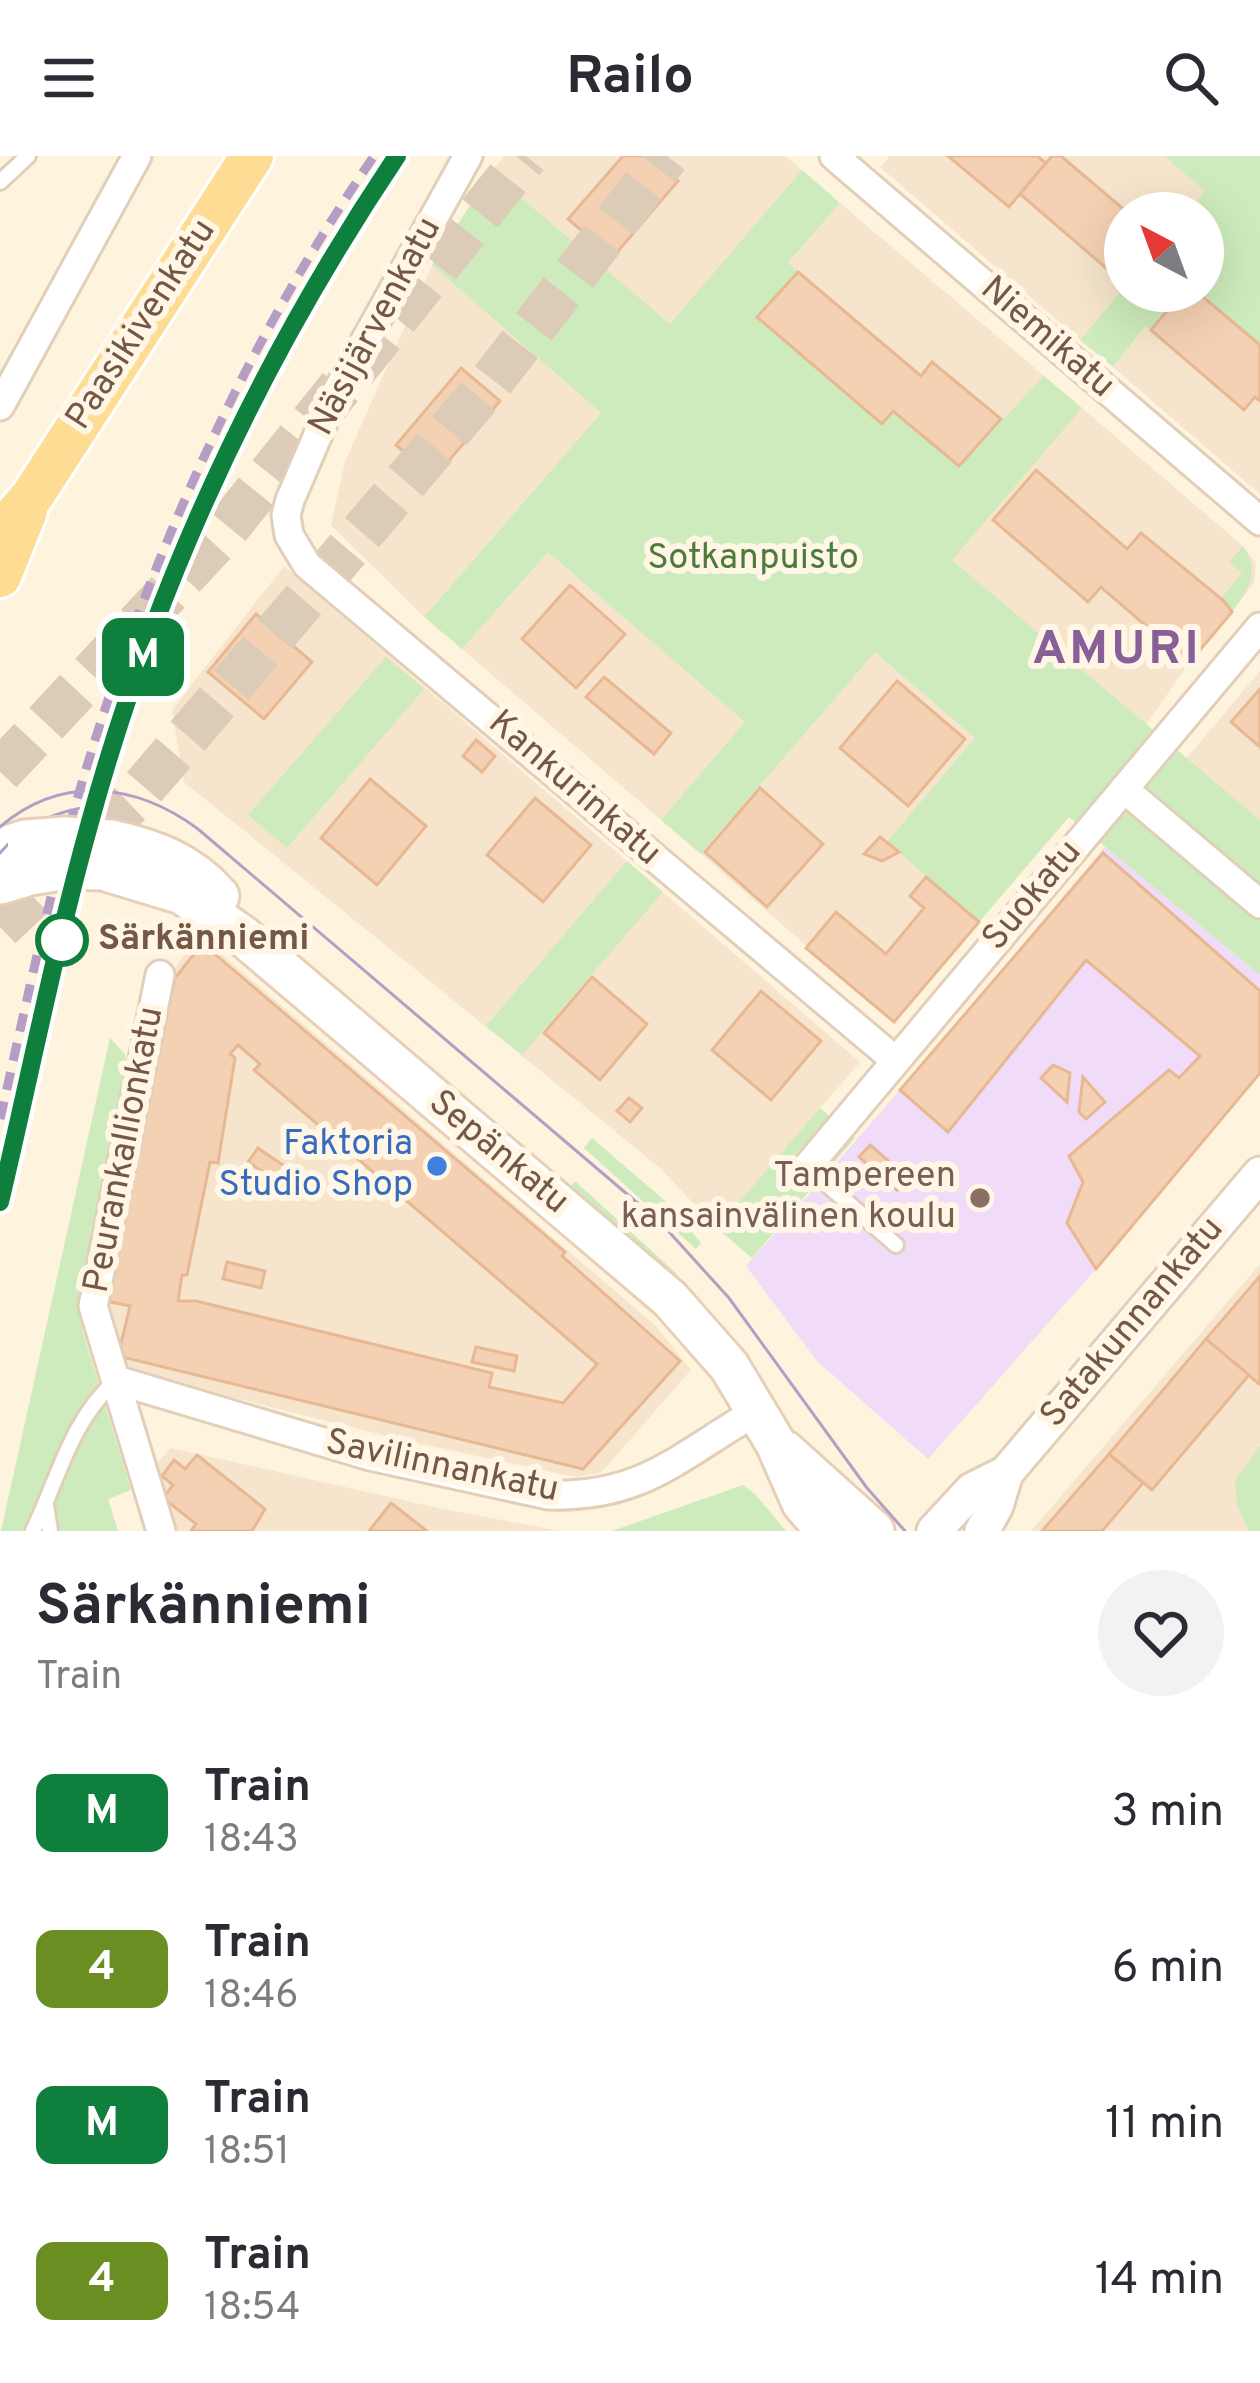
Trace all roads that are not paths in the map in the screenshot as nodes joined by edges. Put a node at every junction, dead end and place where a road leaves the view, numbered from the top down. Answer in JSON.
{"nodes":[{"id":1,"x":28,"y":156,"type":"edge"},
{"id":2,"x":137,"y":156,"type":"edge"},
{"id":3,"x":253,"y":156,"type":"edge"},
{"id":4,"x":468,"y":156,"type":"edge"},
{"id":5,"x":834,"y":156,"type":"edge"},
{"id":6,"x":0,"y":182,"type":"edge"},
{"id":7,"x":0,"y":406,"type":"edge"},
{"id":8,"x":33,"y":495,"type":"junction"},
{"id":9,"x":290,"y":500,"type":"joint"},
{"id":10,"x":1260,"y":521,"type":"edge"},
{"id":11,"x":0,"y":534,"type":"edge"},
{"id":12,"x":0,"y":576,"type":"edge"},
{"id":13,"x":1260,"y":627,"type":"edge"},
{"id":14,"x":1124,"y":789,"type":"junction"},
{"id":15,"x":12,"y":854,"type":"edge"},
{"id":16,"x":1260,"y":904,"type":"edge"},
{"id":17,"x":160,"y":975,"type":"dead end"},
{"id":18,"x":895,"y":1060,"type":"junction"},
{"id":19,"x":807,"y":1167,"type":"joint"},
{"id":20,"x":1260,"y":1174,"type":"edge"},
{"id":21,"x":896,"y":1245,"type":"dead end"},
{"id":22,"x":116,"y":1380,"type":"junction"},
{"id":23,"x":765,"y":1428,"type":"junction"},
{"id":24,"x":1006,"y":1473,"type":"junction"},
{"id":25,"x":46,"y":1505,"type":"junction"},
{"id":26,"x":33,"y":1531,"type":"edge"},
{"id":27,"x":50,"y":1531,"type":"edge"},
{"id":28,"x":161,"y":1531,"type":"edge"},
{"id":29,"x":826,"y":1531,"type":"edge"},
{"id":30,"x":874,"y":1531,"type":"edge"},
{"id":31,"x":934,"y":1531,"type":"edge"},
{"id":32,"x":982,"y":1531,"type":"edge"}],
"edges":[{"from":1,"to":6,"type":"lane"},
{"from":2,"to":7,"type":"street"},
{"from":3,"to":8,"type":"main road","name":"Paasikivenkatu"},
{"from":4,"to":9,"type":"street","name":"Näsijärvenkatu"},
{"from":5,"to":10,"type":"street","name":"Niemikatu"},
{"from":8,"to":11,"type":"main road","name":"Paasikivenkatu"},
{"from":8,"to":12,"type":"main road","name":"Paasikivenkatu"},
{"from":9,"to":18,"type":"street","name":"Kankurinkatu"},
{"from":13,"to":14,"type":"street","name":"Suokatu"},
{"from":14,"to":16,"type":"street"},
{"from":14,"to":18,"type":"street","name":"Suokatu"},
{"from":15,"to":23,"type":"main road","name":"Sepänkatu","bridge":true},
{"from":17,"to":22,"type":"street","name":"Peurankallionkatu"},
{"from":18,"to":19,"type":"street","name":"Suokatu"},
{"from":19,"to":21,"type":"lane"},
{"from":20,"to":24,"type":"street","name":"Satakunnankatu"},
{"from":22,"to":23,"type":"street","name":"Savilinnankatu"},
{"from":22,"to":25,"type":"lane"},
{"from":22,"to":28,"type":"street","name":"Peurankallionkatu"},
{"from":23,"to":29,"type":"main road","name":"Sepänkatu"},
{"from":23,"to":30,"type":"main road","name":"Sepänkatu"},
{"from":24,"to":31,"type":"street","name":"Satakunnankatu"},
{"from":24,"to":32,"type":"street","name":"Satakunnankatu"},
{"from":25,"to":26,"type":"lane"},
{"from":25,"to":27,"type":"lane"}]}
